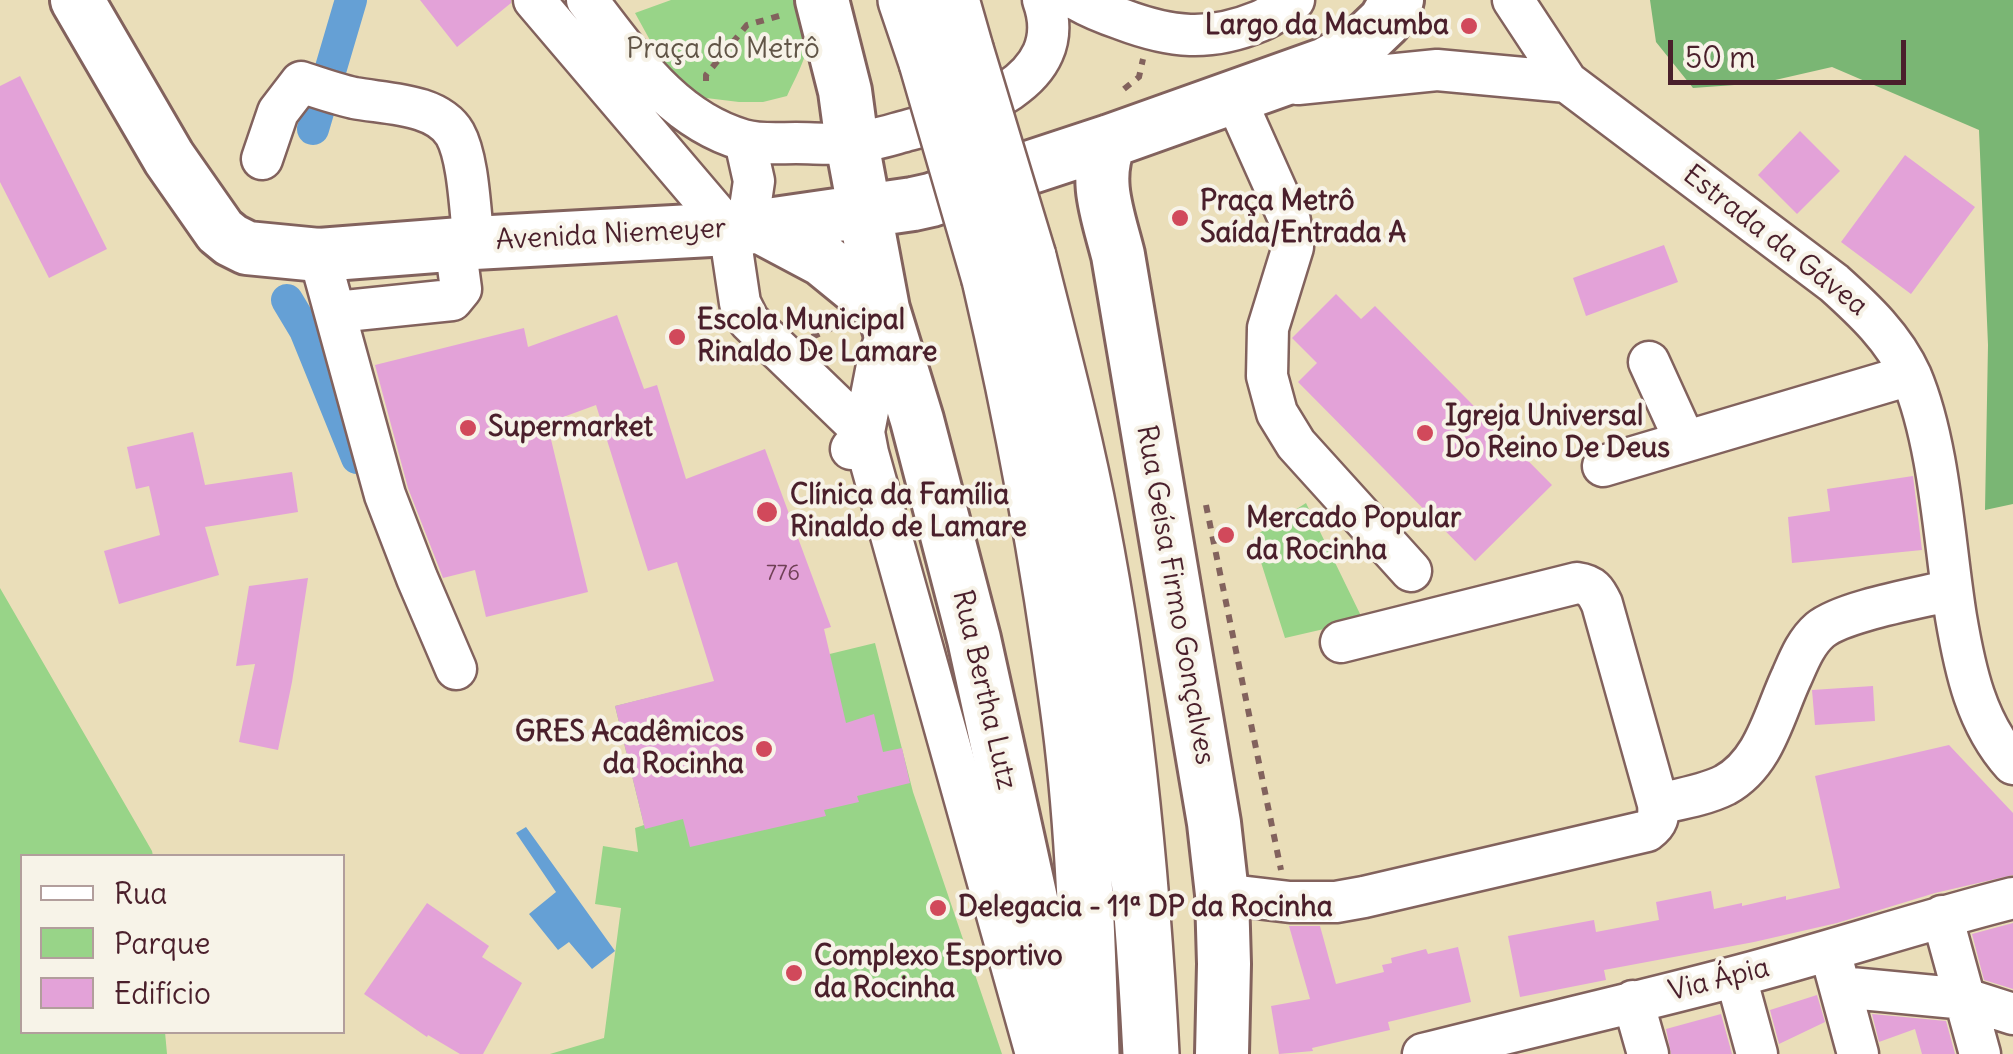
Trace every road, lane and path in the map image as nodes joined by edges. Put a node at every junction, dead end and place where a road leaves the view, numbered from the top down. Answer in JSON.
{"nodes":[{"id":1,"x":77,"y":0,"type":"edge"},
{"id":2,"x":534,"y":0,"type":"edge"},
{"id":3,"x":588,"y":0,"type":"edge"},
{"id":4,"x":906,"y":0,"type":"edge"},
{"id":5,"x":1043,"y":0,"type":"edge"},
{"id":6,"x":1077,"y":0,"type":"edge"},
{"id":7,"x":1294,"y":0,"type":"edge"},
{"id":8,"x":1397,"y":0,"type":"edge"},
{"id":9,"x":1513,"y":0,"type":"edge"},
{"id":10,"x":809,"y":6,"type":"edge"},
{"id":11,"x":948,"y":37,"type":"edge"},
{"id":12,"x":1567,"y":82,"type":"junction"},
{"id":13,"x":1247,"y":92,"type":"junction"},
{"id":14,"x":729,"y":134,"type":"junction"},
{"id":15,"x":1110,"y":140,"type":"junction"},
{"id":16,"x":852,"y":144,"type":"junction"},
{"id":17,"x":262,"y":160,"type":"dead end"},
{"id":18,"x":864,"y":211,"type":"junction"},
{"id":19,"x":745,"y":228,"type":"junction"},
{"id":20,"x":465,"y":243,"type":"junction"},
{"id":21,"x":319,"y":255,"type":"junction"},
{"id":22,"x":1009,"y":268,"type":"junction"},
{"id":23,"x":336,"y":312,"type":"junction"},
{"id":24,"x":886,"y":320,"type":"junction"},
{"id":25,"x":1649,"y":362,"type":"dead end"},
{"id":26,"x":1910,"y":375,"type":"junction"},
{"id":27,"x":864,"y":432,"type":"junction"},
{"id":28,"x":1684,"y":442,"type":"junction"},
{"id":29,"x":1603,"y":466,"type":"dead end"},
{"id":30,"x":1411,"y":570,"type":"dead end"},
{"id":31,"x":1952,"y":590,"type":"junction"},
{"id":32,"x":1342,"y":642,"type":"dead end"},
{"id":33,"x":456,"y":669,"type":"dead end"},
{"id":34,"x":2013,"y":764,"type":"edge"},
{"id":35,"x":1658,"y":804,"type":"junction"},
{"id":36,"x":1222,"y":894,"type":"junction"},
{"id":37,"x":2013,"y":898,"type":"edge"},
{"id":38,"x":1942,"y":916,"type":"junction"},
{"id":39,"x":1835,"y":969,"type":"junction"},
{"id":40,"x":1736,"y":976,"type":"junction"},
{"id":41,"x":1966,"y":999,"type":"junction"},
{"id":42,"x":1634,"y":1001,"type":"junction"},
{"id":43,"x":2013,"y":1014,"type":"edge"},
{"id":44,"x":1533,"y":1040,"type":"edge"},
{"id":45,"x":1024,"y":1054,"type":"edge"},
{"id":46,"x":1036,"y":1054,"type":"edge"},
{"id":47,"x":1065,"y":1054,"type":"edge"},
{"id":48,"x":1091,"y":1054,"type":"edge"},
{"id":49,"x":1152,"y":1054,"type":"edge"},
{"id":50,"x":1222,"y":1054,"type":"edge"},
{"id":51,"x":1424,"y":1054,"type":"edge"},
{"id":52,"x":1648,"y":1054,"type":"edge"},
{"id":53,"x":1758,"y":1054,"type":"edge"},
{"id":54,"x":1858,"y":1054,"type":"edge"},
{"id":55,"x":1980,"y":1054,"type":"edge"}],
"edges":[{"from":1,"to":21,"type":"main road","name":"Avenida Niemeyer"},
{"from":2,"to":19,"type":"street"},
{"from":3,"to":14,"type":"street"},
{"from":4,"to":11,"type":"highway"},
{"from":5,"to":16,"type":"street"},
{"from":6,"to":7,"type":"street"},
{"from":8,"to":13,"type":"main road","name":"Avenida Niemeyer"},
{"from":9,"to":12,"type":"street","name":"Estrada da Gávea"},
{"from":10,"to":14,"type":"path"},
{"from":10,"to":16,"type":"main road"},
{"from":11,"to":22,"type":"highway","bridge":true},
{"from":12,"to":13,"type":"street","name":"Avenida Niemeyer"},
{"from":12,"to":26,"type":"street","name":"Estrada da Gávea"},
{"from":13,"to":15,"type":"main road","name":"Avenida Niemeyer"},
{"from":13,"to":30,"type":"street"},
{"from":14,"to":16,"type":"street"},
{"from":14,"to":19,"type":"street"},
{"from":15,"to":18,"type":"main road","name":"Avenida Niemeyer"},
{"from":15,"to":36,"type":"main road","name":"Rua Geísa Firmo Gonçalves"},
{"from":16,"to":18,"type":"main road"},
{"from":17,"to":20,"type":"street"},
{"from":18,"to":19,"type":"main road","name":"Avenida Niemeyer"},
{"from":18,"to":24,"type":"main road","name":"Rua Bertha Lutz"},
{"from":19,"to":20,"type":"main road","name":"Avenida Niemeyer"},
{"from":19,"to":24,"type":"main road"},
{"from":19,"to":27,"type":"street"},
{"from":20,"to":21,"type":"main road","name":"Avenida Niemeyer"},
{"from":20,"to":23,"type":"street"},
{"from":21,"to":23,"type":"street"},
{"from":22,"to":48,"type":"highway"},
{"from":22,"to":49,"type":"highway"},
{"from":23,"to":33,"type":"street"},
{"from":24,"to":27,"type":"street"},
{"from":24,"to":47,"type":"main road","name":"Rua Bertha Lutz"},
{"from":25,"to":28,"type":"street"},
{"from":26,"to":28,"type":"street"},
{"from":26,"to":31,"type":"street","name":"Estrada da Gávea"},
{"from":27,"to":45,"type":"street"},
{"from":27,"to":46,"type":"street"},
{"from":28,"to":29,"type":"street"},
{"from":31,"to":34,"type":"street","name":"Estrada da Gávea"},
{"from":31,"to":35,"type":"street"},
{"from":32,"to":35,"type":"street"},
{"from":35,"to":36,"type":"street"},
{"from":36,"to":50,"type":"main road","name":"Rua Geísa Firmo Gonçalves"},
{"from":37,"to":38,"type":"street","name":"Via Ápia"},
{"from":38,"to":39,"type":"street","name":"Via Ápia"},
{"from":38,"to":41,"type":"street"},
{"from":39,"to":40,"type":"street","name":"Via Ápia"},
{"from":39,"to":41,"type":"street"},
{"from":39,"to":54,"type":"street"},
{"from":40,"to":42,"type":"street","name":"Via Ápia"},
{"from":40,"to":53,"type":"street"},
{"from":41,"to":43,"type":"street"},
{"from":41,"to":55,"type":"street"},
{"from":42,"to":44,"type":"street","name":"Via Ápia"},
{"from":42,"to":52,"type":"street"},
{"from":44,"to":51,"type":"street","name":"Via Ápia"}]}
